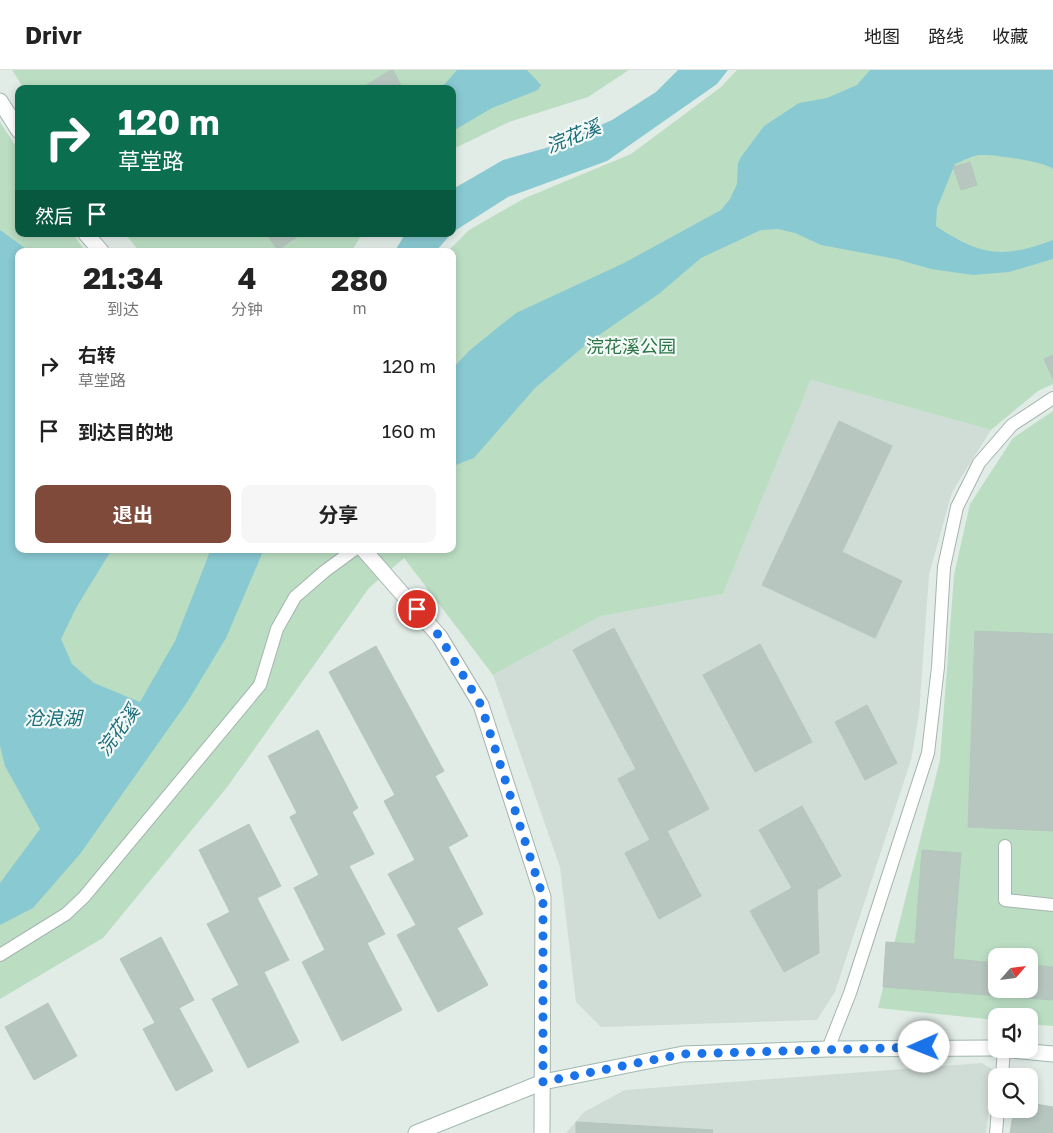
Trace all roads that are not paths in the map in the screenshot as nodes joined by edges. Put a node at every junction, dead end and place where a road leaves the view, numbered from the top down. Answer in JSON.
{"nodes":[{"id":1,"x":0,"y":101,"type":"edge"},
{"id":2,"x":15,"y":125,"type":"edge"},
{"id":3,"x":89,"y":237,"type":"edge"},
{"id":4,"x":98,"y":248,"type":"edge"},
{"id":5,"x":1053,"y":398,"type":"edge"},
{"id":6,"x":350,"y":553,"type":"edge"},
{"id":7,"x":366,"y":553,"type":"edge"},
{"id":8,"x":1005,"y":846,"type":"dead end"},
{"id":9,"x":1053,"y":904,"type":"edge"},
{"id":10,"x":0,"y":955,"type":"edge"},
{"id":11,"x":828,"y":1048,"type":"junction"},
{"id":12,"x":988,"y":1048,"type":"edge"},
{"id":13,"x":1038,"y":1052,"type":"edge"},
{"id":14,"x":1053,"y":1054,"type":"edge"},
{"id":15,"x":543,"y":1082,"type":"junction"},
{"id":16,"x":997,"y":1118,"type":"edge"},
{"id":17,"x":416,"y":1133,"type":"edge"},
{"id":18,"x":542,"y":1133,"type":"edge"},
{"id":19,"x":996,"y":1133,"type":"edge"}],
"edges":[{"from":1,"to":2,"type":"street"},
{"from":3,"to":4,"type":"street"},
{"from":5,"to":11,"type":"lane"},
{"from":6,"to":10,"type":"lane"},
{"from":7,"to":15,"type":"street"},
{"from":8,"to":9,"type":"lane"},
{"from":11,"to":12,"type":"street"},
{"from":11,"to":15,"type":"street"},
{"from":13,"to":14,"type":"street"},
{"from":15,"to":17,"type":"street"},
{"from":15,"to":18,"type":"street"},
{"from":16,"to":19,"type":"lane"}]}
